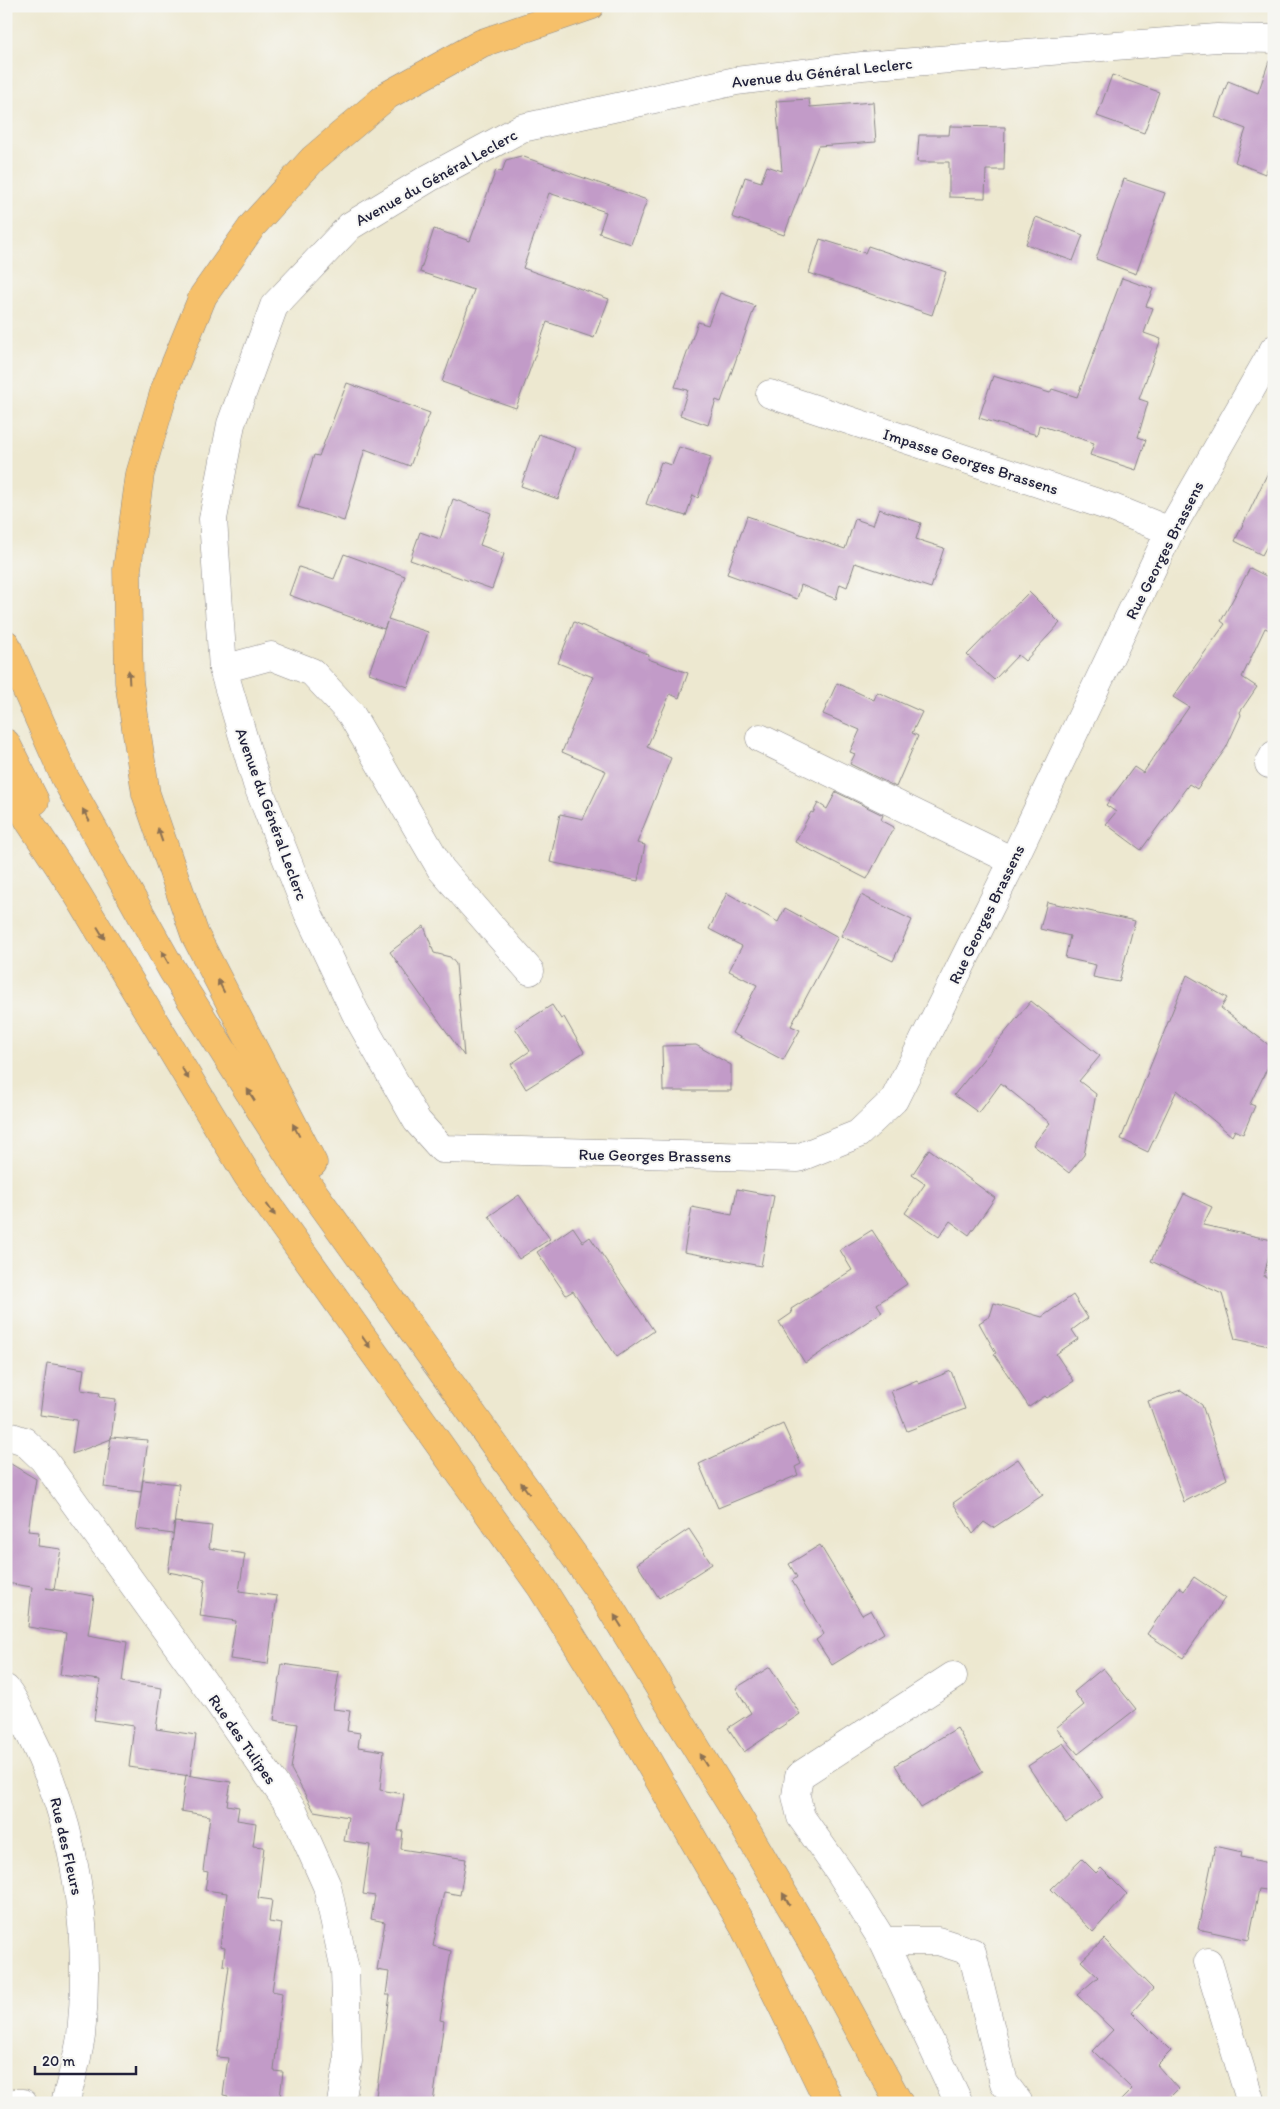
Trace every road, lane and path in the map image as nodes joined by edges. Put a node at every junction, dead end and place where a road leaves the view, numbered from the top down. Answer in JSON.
{"nodes":[{"id":1,"x":590,"y":6,"type":"edge"},
{"id":2,"x":1274,"y":38,"type":"edge"},
{"id":3,"x":1274,"y":349,"type":"edge"},
{"id":4,"x":770,"y":394,"type":"dead end"},
{"id":5,"x":1170,"y":531,"type":"junction"},
{"id":6,"x":6,"y":644,"type":"edge"},
{"id":7,"x":223,"y":669,"type":"junction"},
{"id":8,"x":760,"y":738,"type":"dead end"},
{"id":9,"x":6,"y":743,"type":"edge"},
{"id":10,"x":6,"y":782,"type":"edge"},
{"id":11,"x":1013,"y":861,"type":"junction"},
{"id":12,"x":76,"y":892,"type":"junction"},
{"id":13,"x":530,"y":971,"type":"dead end"},
{"id":14,"x":486,"y":1152,"type":"joint"},
{"id":15,"x":345,"y":1238,"type":"junction"},
{"id":16,"x":6,"y":1435,"type":"edge"},
{"id":17,"x":953,"y":1676,"type":"dead end"},
{"id":18,"x":6,"y":1689,"type":"edge"},
{"id":19,"x":883,"y":1941,"type":"junction"},
{"id":20,"x":811,"y":1942,"type":"junction"},
{"id":21,"x":1208,"y":1962,"type":"dead end"},
{"id":22,"x":14,"y":2103,"type":"edge"},
{"id":23,"x":23,"y":2103,"type":"edge"},
{"id":24,"x":66,"y":2103,"type":"edge"},
{"id":25,"x":341,"y":2103,"type":"edge"},
{"id":26,"x":829,"y":2103,"type":"edge"},
{"id":27,"x":880,"y":2103,"type":"edge"},
{"id":28,"x":899,"y":2103,"type":"edge"},
{"id":29,"x":959,"y":2103,"type":"edge"},
{"id":30,"x":1019,"y":2103,"type":"edge"},
{"id":31,"x":1251,"y":2103,"type":"edge"}],
"edges":[{"from":15,"to":1,"type":"highway","one_way":true},
{"from":2,"to":7,"type":"street","name":"Avenue du Général Leclerc"},
{"from":3,"to":5,"type":"street","name":"Rue Georges Brassens"},
{"from":4,"to":5,"type":"street","name":"Impasse Georges Brassens"},
{"from":5,"to":11,"type":"street","name":"Rue Georges Brassens"},
{"from":15,"to":6,"type":"highway","one_way":true},
{"from":7,"to":13,"type":"street"},
{"from":7,"to":14,"type":"street","name":"Avenue du Général Leclerc"},
{"from":8,"to":11,"type":"street"},
{"from":9,"to":12,"type":"highway"},
{"from":10,"to":12,"type":"highway"},
{"from":11,"to":14,"type":"street","name":"Rue Georges Brassens"},
{"from":12,"to":26,"type":"highway","one_way":true},
{"from":20,"to":15,"type":"highway","one_way":true},
{"from":16,"to":25,"type":"street","name":"Rue des Tulipes"},
{"from":17,"to":19,"type":"street"},
{"from":18,"to":24,"type":"street","name":"Rue des Fleurs"},
{"from":19,"to":29,"type":"street"},
{"from":19,"to":30,"type":"street"},
{"from":20,"to":27,"type":"highway"},
{"from":20,"to":28,"type":"highway"},
{"from":21,"to":31,"type":"street"},
{"from":22,"to":23,"type":"street"}]}
